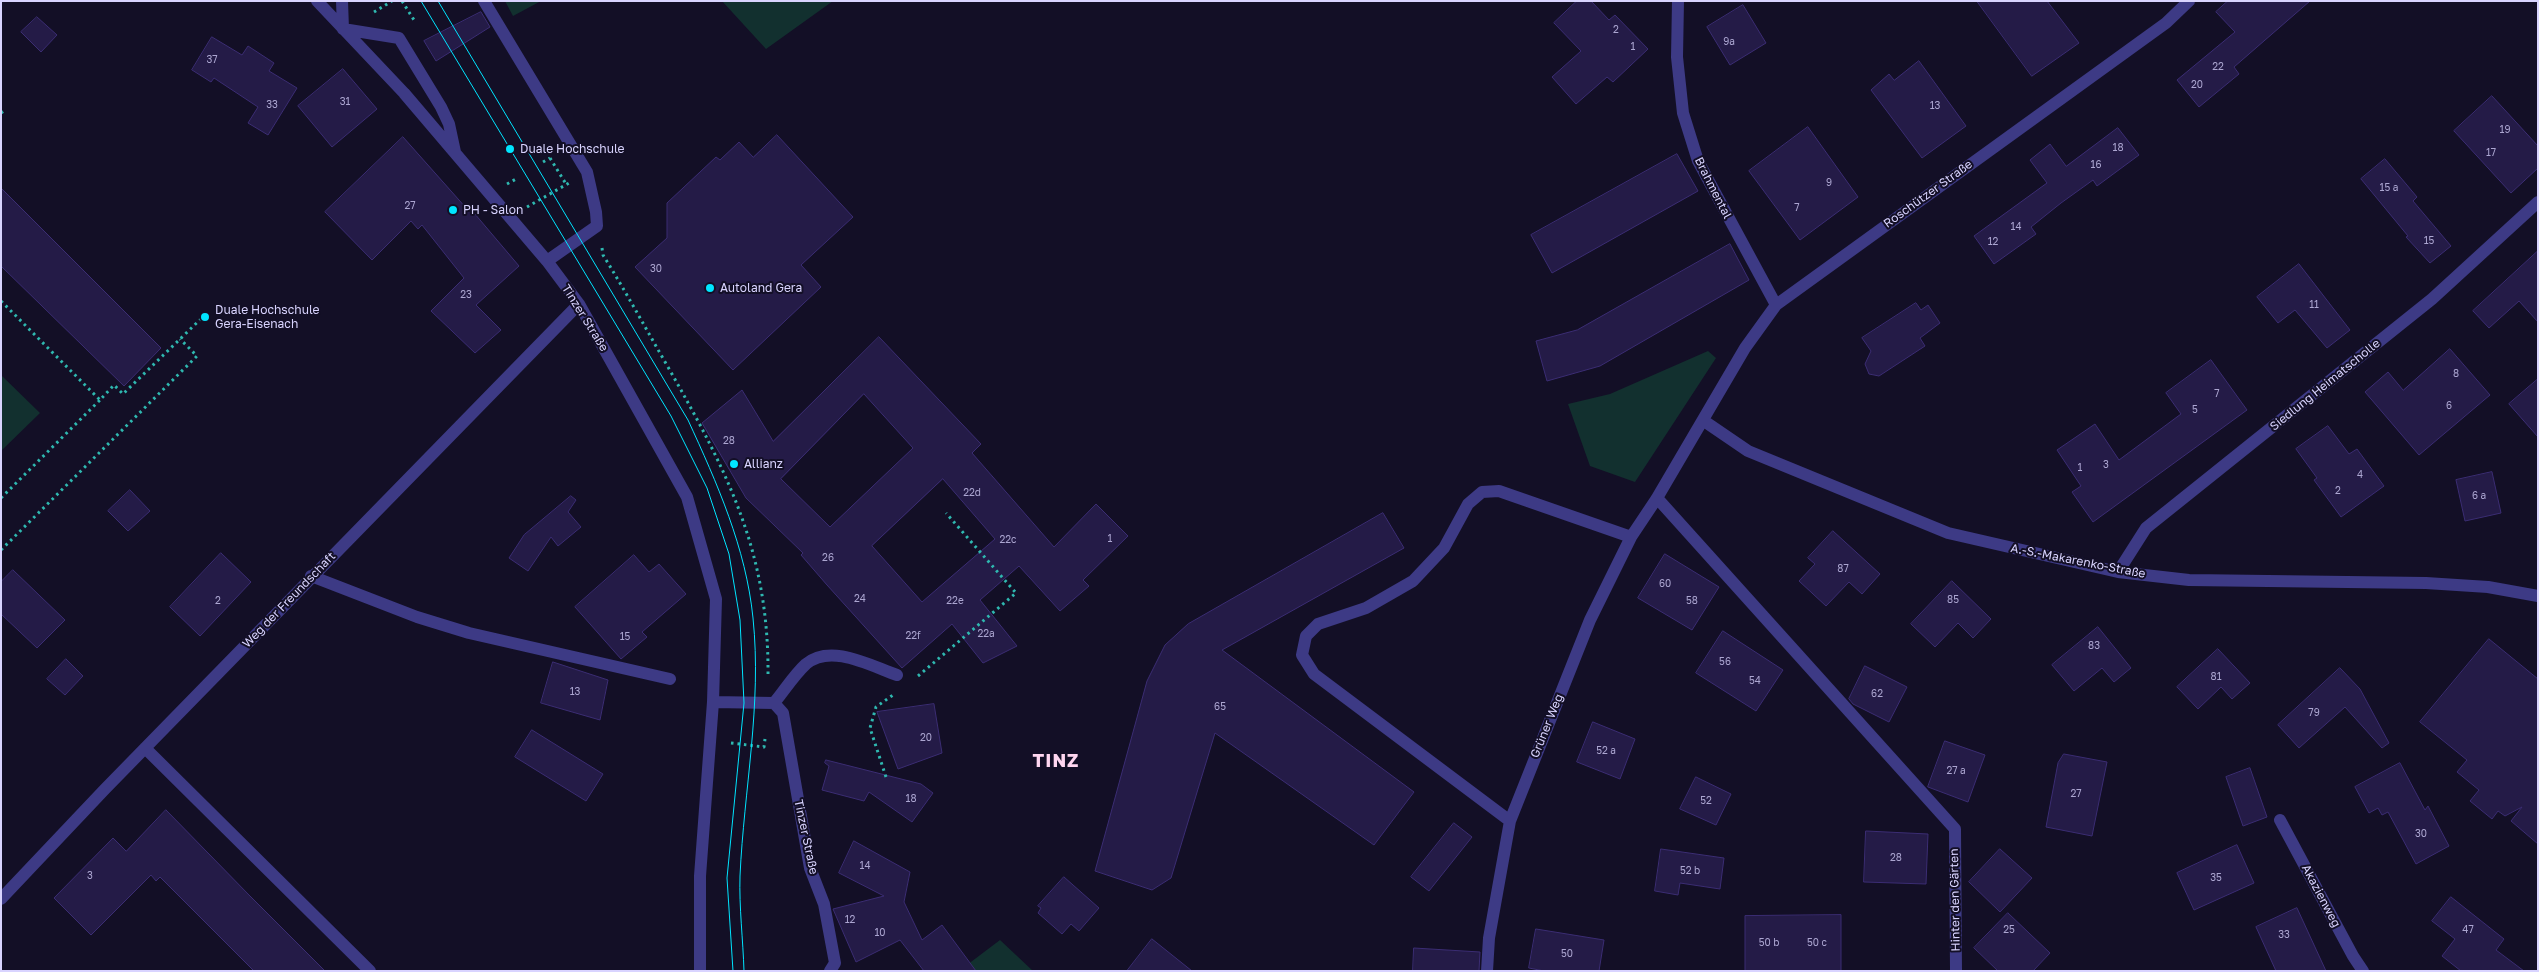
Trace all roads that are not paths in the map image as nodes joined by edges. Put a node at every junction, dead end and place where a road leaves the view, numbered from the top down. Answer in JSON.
{"nodes":[{"id":1,"x":317,"y":1,"type":"edge"},
{"id":2,"x":342,"y":1,"type":"edge"},
{"id":3,"x":484,"y":1,"type":"edge"},
{"id":4,"x":1678,"y":1,"type":"edge"},
{"id":5,"x":2189,"y":1,"type":"edge"},
{"id":6,"x":343,"y":29,"type":"junction"},
{"id":7,"x":456,"y":156,"type":"junction"},
{"id":8,"x":2538,"y":202,"type":"edge"},
{"id":9,"x":547,"y":262,"type":"junction"},
{"id":10,"x":579,"y":304,"type":"junction"},
{"id":11,"x":1776,"y":305,"type":"junction"},
{"id":12,"x":1704,"y":421,"type":"junction"},
{"id":13,"x":1658,"y":498,"type":"junction"},
{"id":14,"x":1631,"y":537,"type":"junction"},
{"id":15,"x":2118,"y":572,"type":"junction"},
{"id":16,"x":312,"y":576,"type":"junction"},
{"id":17,"x":2538,"y":596,"type":"edge"},
{"id":18,"x":897,"y":675,"type":"road end"},
{"id":19,"x":670,"y":680,"type":"dead end"},
{"id":20,"x":713,"y":702,"type":"junction"},
{"id":21,"x":774,"y":703,"type":"junction"},
{"id":22,"x":145,"y":748,"type":"junction"},
{"id":23,"x":2280,"y":820,"type":"dead end"},
{"id":24,"x":1510,"y":821,"type":"junction"},
{"id":25,"x":1,"y":899,"type":"edge"},
{"id":26,"x":370,"y":971,"type":"edge"},
{"id":27,"x":700,"y":971,"type":"edge"},
{"id":28,"x":830,"y":971,"type":"edge"},
{"id":29,"x":1487,"y":971,"type":"edge"},
{"id":30,"x":1956,"y":971,"type":"edge"},
{"id":31,"x":2364,"y":971,"type":"edge"}],
"edges":[{"from":1,"to":6,"type":"street","name":"Tinzer Straße"},
{"from":2,"to":6,"type":"street"},
{"from":3,"to":9,"type":"street"},
{"from":4,"to":11,"type":"street","name":"Brahmental"},
{"from":5,"to":11,"type":"street","name":"Roschützer Straße"},
{"from":6,"to":7,"type":"street","name":"Tinzer Straße"},
{"from":6,"to":7,"type":"street"},
{"from":7,"to":9,"type":"street","name":"Tinzer Straße"},
{"from":8,"to":15,"type":"street","name":"Siedlung Heimatscholle"},
{"from":9,"to":10,"type":"street","name":"Tinzer Straße"},
{"from":10,"to":16,"type":"street","name":"Weg der Freundschaft"},
{"from":10,"to":20,"type":"street","name":"Tinzer Straße"},
{"from":11,"to":12,"type":"street","name":"Roschützer Straße"},
{"from":12,"to":13,"type":"street","name":"Grüner Weg"},
{"from":12,"to":15,"type":"street","name":"A.-S.-Makarenko-Straße"},
{"from":13,"to":14,"type":"street","name":"Grüner Weg"},
{"from":13,"to":30,"type":"street","name":"Hinter den Gärten"},
{"from":14,"to":24,"type":"street","name":"Grüner Weg"},
{"from":14,"to":24,"type":"street"},
{"from":15,"to":17,"type":"street","name":"A.-S.-Makarenko-Straße"},
{"from":16,"to":19,"type":"street"},
{"from":16,"to":22,"type":"street","name":"Weg der Freundschaft"},
{"from":18,"to":21,"type":"street"},
{"from":20,"to":21,"type":"street"},
{"from":20,"to":27,"type":"street","name":"Tinzer Straße"},
{"from":21,"to":28,"type":"street","name":"Tinzer Straße"},
{"from":22,"to":25,"type":"street","name":"Weg der Freundschaft"},
{"from":22,"to":26,"type":"street"},
{"from":23,"to":31,"type":"street","name":"Akazienweg"},
{"from":24,"to":29,"type":"street","name":"Grüner Weg"}]}
